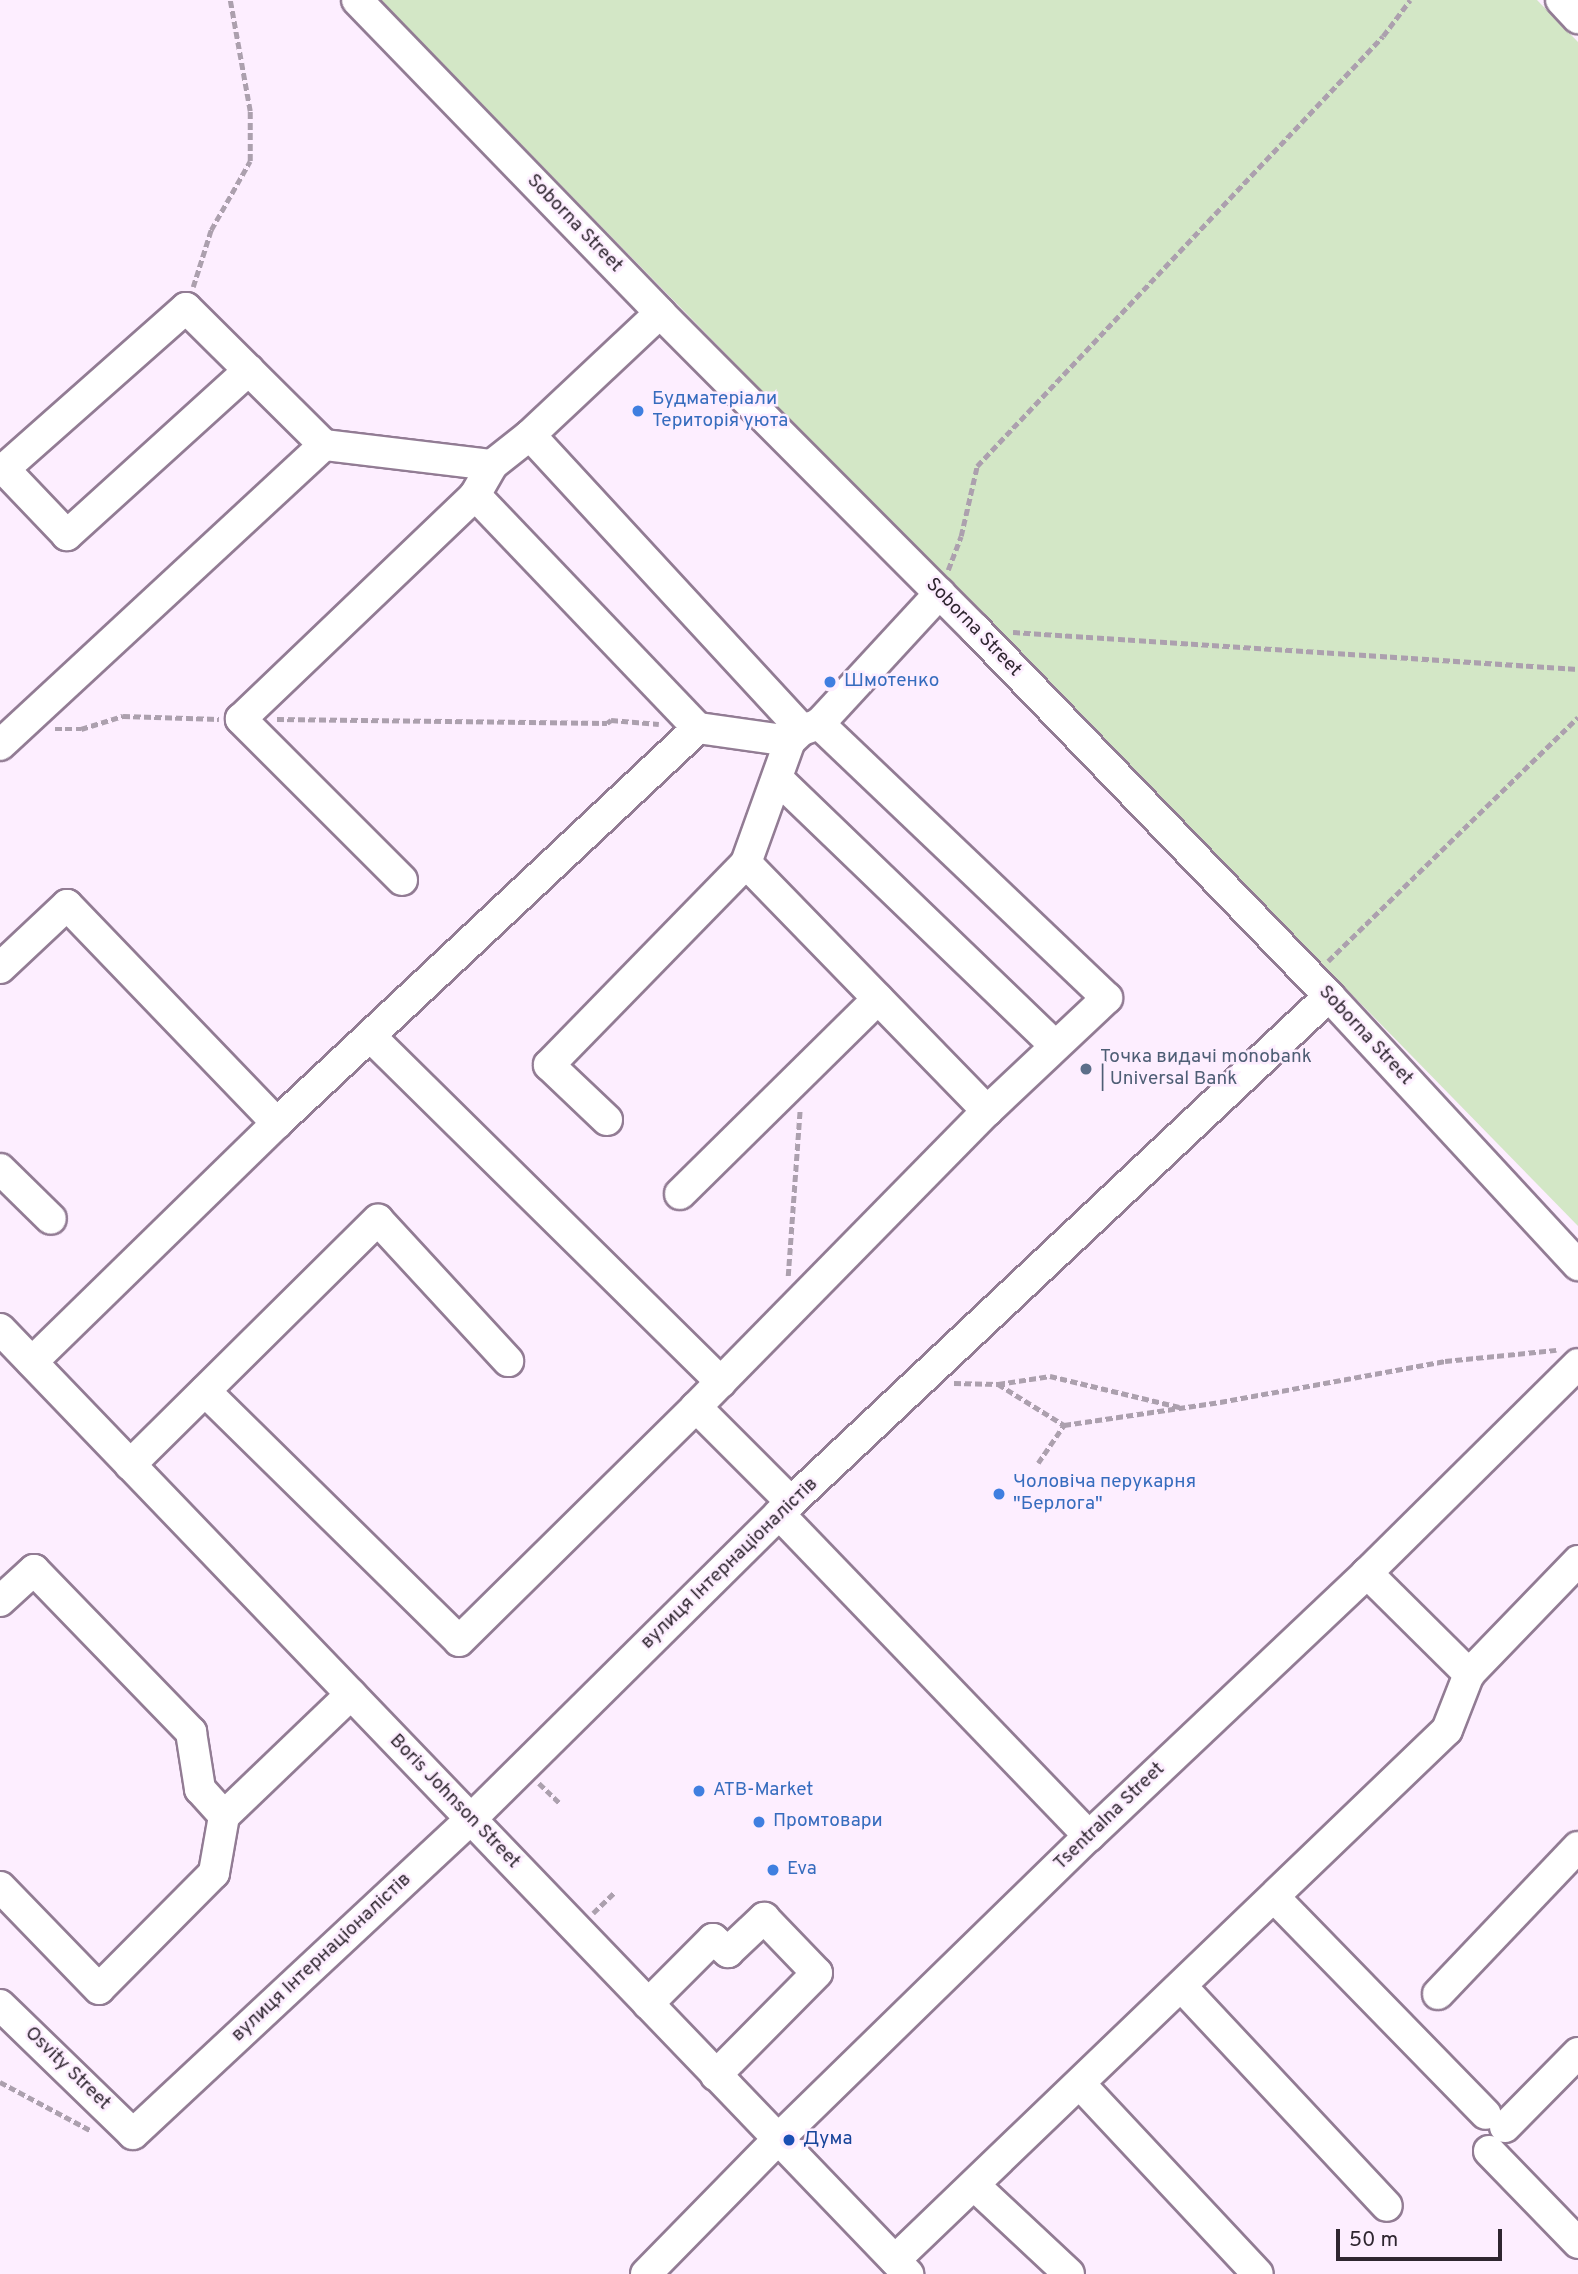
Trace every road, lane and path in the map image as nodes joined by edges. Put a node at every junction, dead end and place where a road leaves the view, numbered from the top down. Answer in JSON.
{"nodes":[{"id":1,"x":230,"y":0,"type":"edge"},
{"id":2,"x":357,"y":0,"type":"edge"},
{"id":3,"x":1410,"y":0,"type":"edge"},
{"id":4,"x":1561,"y":0,"type":"edge"},
{"id":5,"x":1578,"y":18,"type":"edge"},
{"id":6,"x":186,"y":307,"type":"junction"},
{"id":7,"x":660,"y":313,"type":"junction"},
{"id":8,"x":249,"y":370,"type":"junction"},
{"id":9,"x":530,"y":435,"type":"junction"},
{"id":10,"x":324,"y":445,"type":"junction"},
{"id":11,"x":492,"y":465,"type":"junction"},
{"id":12,"x":475,"y":495,"type":"junction"},
{"id":13,"x":940,"y":593,"type":"junction"},
{"id":14,"x":975,"y":629,"type":"junction"},
{"id":15,"x":1578,"y":669,"type":"edge"},
{"id":16,"x":1578,"y":717,"type":"edge"},
{"id":17,"x":241,"y":719,"type":"junction"},
{"id":18,"x":698,"y":728,"type":"junction"},
{"id":19,"x":804,"y":731,"type":"junction"},
{"id":20,"x":8,"y":737,"type":"edge"},
{"id":21,"x":778,"y":779,"type":"junction"},
{"id":22,"x":746,"y":863,"type":"junction"},
{"id":23,"x":402,"y":880,"type":"dead end"},
{"id":24,"x":0,"y":968,"type":"edge"},
{"id":25,"x":1319,"y":987,"type":"junction"},
{"id":26,"x":878,"y":999,"type":"junction"},
{"id":27,"x":370,"y":1037,"type":"junction"},
{"id":28,"x":1055,"y":1046,"type":"junction"},
{"id":29,"x":802,"y":1074,"type":"junction"},
{"id":30,"x":987,"y":1111,"type":"junction"},
{"id":31,"x":607,"y":1120,"type":"dead end"},
{"id":32,"x":277,"y":1123,"type":"junction"},
{"id":33,"x":0,"y":1169,"type":"edge"},
{"id":34,"x":680,"y":1194,"type":"dead end"},
{"id":35,"x":51,"y":1219,"type":"dead end"},
{"id":36,"x":1578,"y":1265,"type":"edge"},
{"id":37,"x":785,"y":1316,"type":"junction"},
{"id":38,"x":0,"y":1329,"type":"edge"},
{"id":39,"x":1571,"y":1357,"type":"edge"},
{"id":40,"x":508,"y":1361,"type":"dead end"},
{"id":41,"x":32,"y":1362,"type":"junction"},
{"id":42,"x":919,"y":1381,"type":"junction"},
{"id":43,"x":721,"y":1382,"type":"junction"},
{"id":44,"x":998,"y":1384,"type":"junction"},
{"id":45,"x":205,"y":1391,"type":"junction"},
{"id":46,"x":696,"y":1407,"type":"junction"},
{"id":47,"x":1183,"y":1408,"type":"junction"},
{"id":48,"x":1064,"y":1425,"type":"junction"},
{"id":49,"x":1038,"y":1463,"type":"dead end"},
{"id":50,"x":130,"y":1465,"type":"junction"},
{"id":51,"x":785,"y":1508,"type":"junction"},
{"id":52,"x":1578,"y":1561,"type":"edge"},
{"id":53,"x":1367,"y":1573,"type":"junction"},
{"id":54,"x":0,"y":1601,"type":"edge"},
{"id":55,"x":1469,"y":1674,"type":"junction"},
{"id":56,"x":351,"y":1694,"type":"junction"},
{"id":57,"x":539,"y":1783,"type":"dead end"},
{"id":58,"x":561,"y":1804,"type":"dead end"},
{"id":59,"x":224,"y":1816,"type":"junction"},
{"id":60,"x":471,"y":1819,"type":"junction"},
{"id":61,"x":1090,"y":1836,"type":"junction"},
{"id":62,"x":1578,"y":1847,"type":"edge"},
{"id":63,"x":0,"y":1887,"type":"edge"},
{"id":64,"x":1275,"y":1896,"type":"junction"},
{"id":65,"x":1181,"y":1986,"type":"junction"},
{"id":66,"x":1438,"y":1994,"type":"dead end"},
{"id":67,"x":648,"y":2004,"type":"junction"},
{"id":68,"x":0,"y":2005,"type":"edge"},
{"id":69,"x":1578,"y":2053,"type":"edge"},
{"id":70,"x":716,"y":2075,"type":"junction"},
{"id":71,"x":0,"y":2082,"type":"edge"},
{"id":72,"x":1080,"y":2084,"type":"junction"},
{"id":73,"x":1493,"y":2131,"type":"junction"},
{"id":74,"x":134,"y":2134,"type":"junction"},
{"id":75,"x":778,"y":2139,"type":"junction"},
{"id":76,"x":974,"y":2185,"type":"junction"},
{"id":77,"x":1387,"y":2206,"type":"dead end"},
{"id":78,"x":1578,"y":2243,"type":"edge"},
{"id":79,"x":901,"y":2267,"type":"edge"},
{"id":80,"x":646,"y":2274,"type":"edge"},
{"id":81,"x":1069,"y":2274,"type":"edge"},
{"id":82,"x":1258,"y":2274,"type":"edge"}],
"edges":[{"from":1,"to":6,"type":"path"},
{"from":2,"to":7,"type":"street","name":"Soborna Street"},
{"from":3,"to":13,"type":"path"},
{"from":4,"to":5,"type":"street"},
{"from":6,"to":8,"type":"street"},
{"from":6,"to":8,"type":"street"},
{"from":7,"to":9,"type":"street"},
{"from":7,"to":13,"type":"street","name":"Soborna Street"},
{"from":8,"to":10,"type":"street"},
{"from":9,"to":11,"type":"street"},
{"from":9,"to":19,"type":"street"},
{"from":10,"to":11,"type":"street"},
{"from":10,"to":20,"type":"street"},
{"from":11,"to":12,"type":"street"},
{"from":12,"to":17,"type":"street"},
{"from":12,"to":18,"type":"street"},
{"from":13,"to":14,"type":"street","name":"Soborna Street"},
{"from":13,"to":19,"type":"street"},
{"from":14,"to":15,"type":"path"},
{"from":14,"to":25,"type":"street","name":"Soborna Street"},
{"from":16,"to":25,"type":"path"},
{"from":17,"to":18,"type":"path"},
{"from":17,"to":20,"type":"path"},
{"from":17,"to":23,"type":"street"},
{"from":18,"to":19,"type":"street"},
{"from":18,"to":27,"type":"street"},
{"from":19,"to":21,"type":"street"},
{"from":19,"to":28,"type":"street"},
{"from":21,"to":22,"type":"street"},
{"from":21,"to":28,"type":"street"},
{"from":22,"to":26,"type":"street"},
{"from":22,"to":31,"type":"street"},
{"from":24,"to":32,"type":"street"},
{"from":25,"to":36,"type":"street","name":"Soborna Street"},
{"from":25,"to":42,"type":"street","name":"вулиця Інтернаціоналістів"},
{"from":26,"to":29,"type":"street"},
{"from":26,"to":30,"type":"street"},
{"from":27,"to":32,"type":"street"},
{"from":27,"to":43,"type":"street"},
{"from":28,"to":30,"type":"street"},
{"from":29,"to":34,"type":"street"},
{"from":29,"to":37,"type":"path"},
{"from":30,"to":37,"type":"street"},
{"from":32,"to":41,"type":"street"},
{"from":33,"to":35,"type":"street"},
{"from":37,"to":43,"type":"street"},
{"from":38,"to":41,"type":"street","name":"Boris Johnson Street"},
{"from":39,"to":47,"type":"path"},
{"from":39,"to":53,"type":"street","name":"Tsentralna Street"},
{"from":40,"to":45,"type":"street"},
{"from":41,"to":50,"type":"street","name":"Boris Johnson Street"},
{"from":42,"to":44,"type":"path"},
{"from":42,"to":51,"type":"street","name":"вулиця Інтернаціоналістів"},
{"from":43,"to":46,"type":"street"},
{"from":44,"to":47,"type":"path"},
{"from":44,"to":48,"type":"path"},
{"from":45,"to":46,"type":"street"},
{"from":45,"to":50,"type":"street"},
{"from":46,"to":51,"type":"street"},
{"from":47,"to":48,"type":"path"},
{"from":48,"to":49,"type":"path"},
{"from":50,"to":56,"type":"street","name":"Boris Johnson Street"},
{"from":51,"to":60,"type":"street","name":"вулиця Інтернаціоналістів"},
{"from":51,"to":61,"type":"street"},
{"from":52,"to":55,"type":"street"},
{"from":53,"to":55,"type":"street"},
{"from":53,"to":61,"type":"street","name":"Tsentralna Street"},
{"from":54,"to":59,"type":"street"},
{"from":55,"to":64,"type":"street"},
{"from":56,"to":59,"type":"street"},
{"from":56,"to":60,"type":"street","name":"Boris Johnson Street"},
{"from":57,"to":58,"type":"path"},
{"from":59,"to":63,"type":"street"},
{"from":60,"to":67,"type":"street","name":"Boris Johnson Street"},
{"from":60,"to":74,"type":"street","name":"вулиця Інтернаціоналістів"},
{"from":61,"to":75,"type":"street","name":"Tsentralna Street"},
{"from":62,"to":66,"type":"street"},
{"from":64,"to":65,"type":"street"},
{"from":64,"to":73,"type":"street"},
{"from":65,"to":72,"type":"street"},
{"from":65,"to":77,"type":"street"},
{"from":67,"to":70,"type":"street","name":"Boris Johnson Street"},
{"from":67,"to":70,"type":"street"},
{"from":68,"to":74,"type":"street","name":"Osvity Street"},
{"from":69,"to":73,"type":"street"},
{"from":70,"to":75,"type":"street","name":"Boris Johnson Street"},
{"from":71,"to":74,"type":"path"},
{"from":72,"to":76,"type":"street"},
{"from":72,"to":82,"type":"street"},
{"from":73,"to":78,"type":"street"},
{"from":75,"to":79,"type":"street","name":"Boris Johnson Street"},
{"from":75,"to":80,"type":"street","name":"Tsentralna Street"},
{"from":76,"to":79,"type":"street"},
{"from":76,"to":81,"type":"street"}]}
